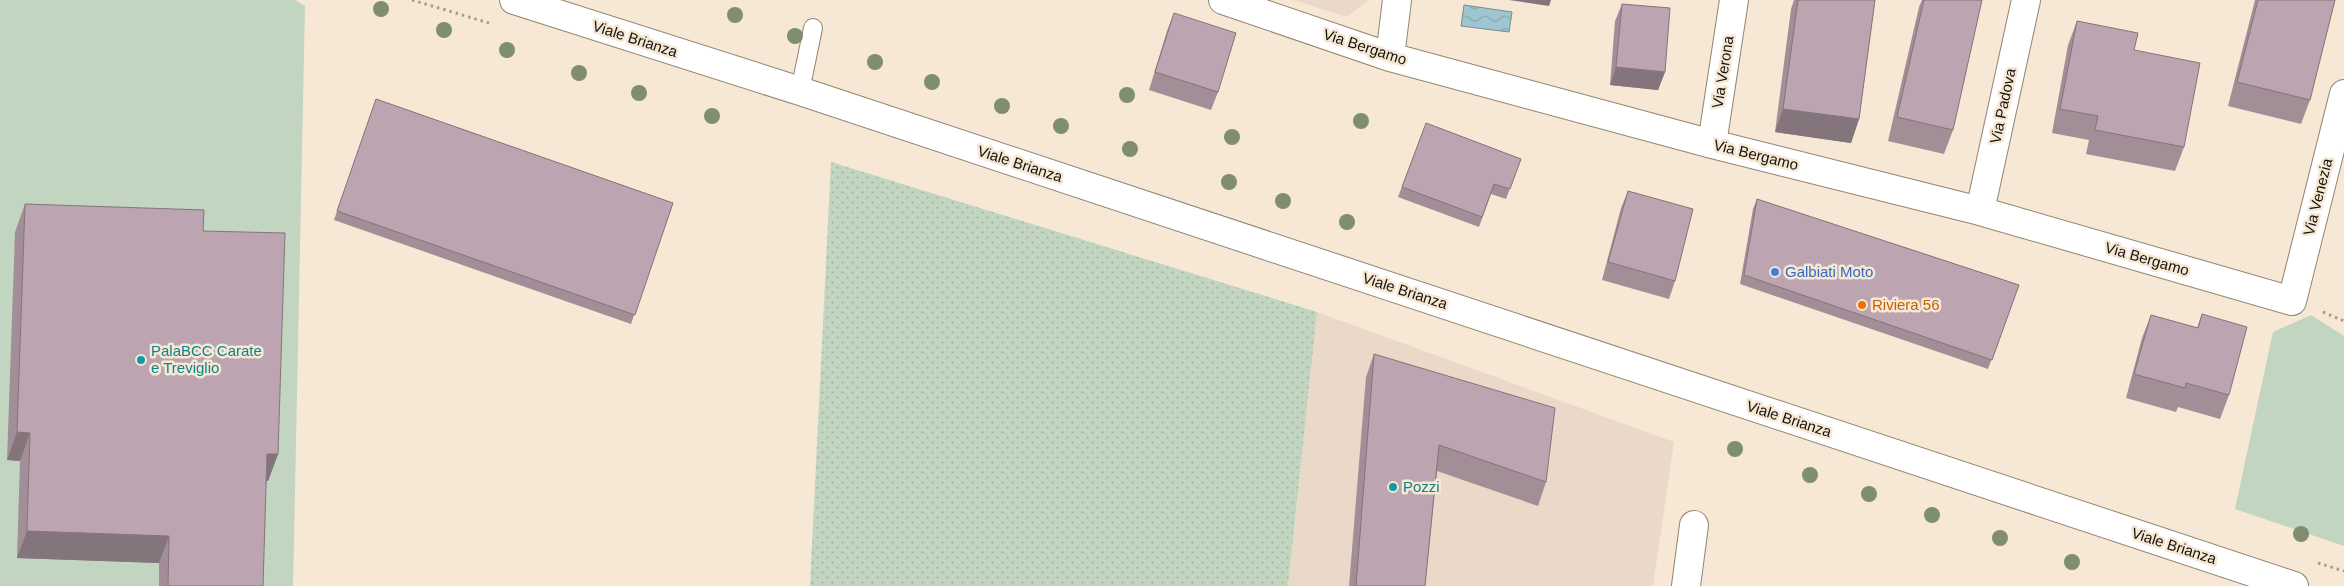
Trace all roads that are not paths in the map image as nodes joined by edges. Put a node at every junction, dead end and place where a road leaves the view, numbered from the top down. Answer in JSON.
{"nodes":[{"id":1,"x":514,"y":0,"type":"edge"},
{"id":2,"x":1223,"y":0,"type":"edge"},
{"id":3,"x":1398,"y":0,"type":"edge"},
{"id":4,"x":1734,"y":0,"type":"edge"},
{"id":5,"x":2026,"y":0,"type":"edge"},
{"id":6,"x":813,"y":28,"type":"dead end"},
{"id":7,"x":1390,"y":57,"type":"junction"},
{"id":8,"x":800,"y":91,"type":"junction"},
{"id":9,"x":2344,"y":94,"type":"edge"},
{"id":10,"x":1712,"y":144,"type":"junction"},
{"id":11,"x":1980,"y":212,"type":"junction"},
{"id":12,"x":2292,"y":301,"type":"joint"},
{"id":13,"x":1694,"y":525,"type":"dead end"},
{"id":14,"x":1686,"y":586,"type":"edge"},
{"id":15,"x":2294,"y":586,"type":"edge"}],
"edges":[{"from":1,"to":8,"type":"main road","name":"Viale Brianza"},
{"from":2,"to":7,"type":"main road","name":"Via Bergamo"},
{"from":3,"to":7,"type":"main road"},
{"from":4,"to":10,"type":"main road","name":"Via Verona"},
{"from":5,"to":11,"type":"main road","name":"Via Padova"},
{"from":6,"to":8,"type":"lane"},
{"from":7,"to":10,"type":"main road","name":"Via Bergamo"},
{"from":8,"to":15,"type":"main road","name":"Viale Brianza"},
{"from":9,"to":12,"type":"main road","name":"Via Venezia"},
{"from":10,"to":11,"type":"main road","name":"Via Bergamo"},
{"from":11,"to":12,"type":"main road","name":"Via Bergamo"},
{"from":13,"to":14,"type":"main road"}]}
